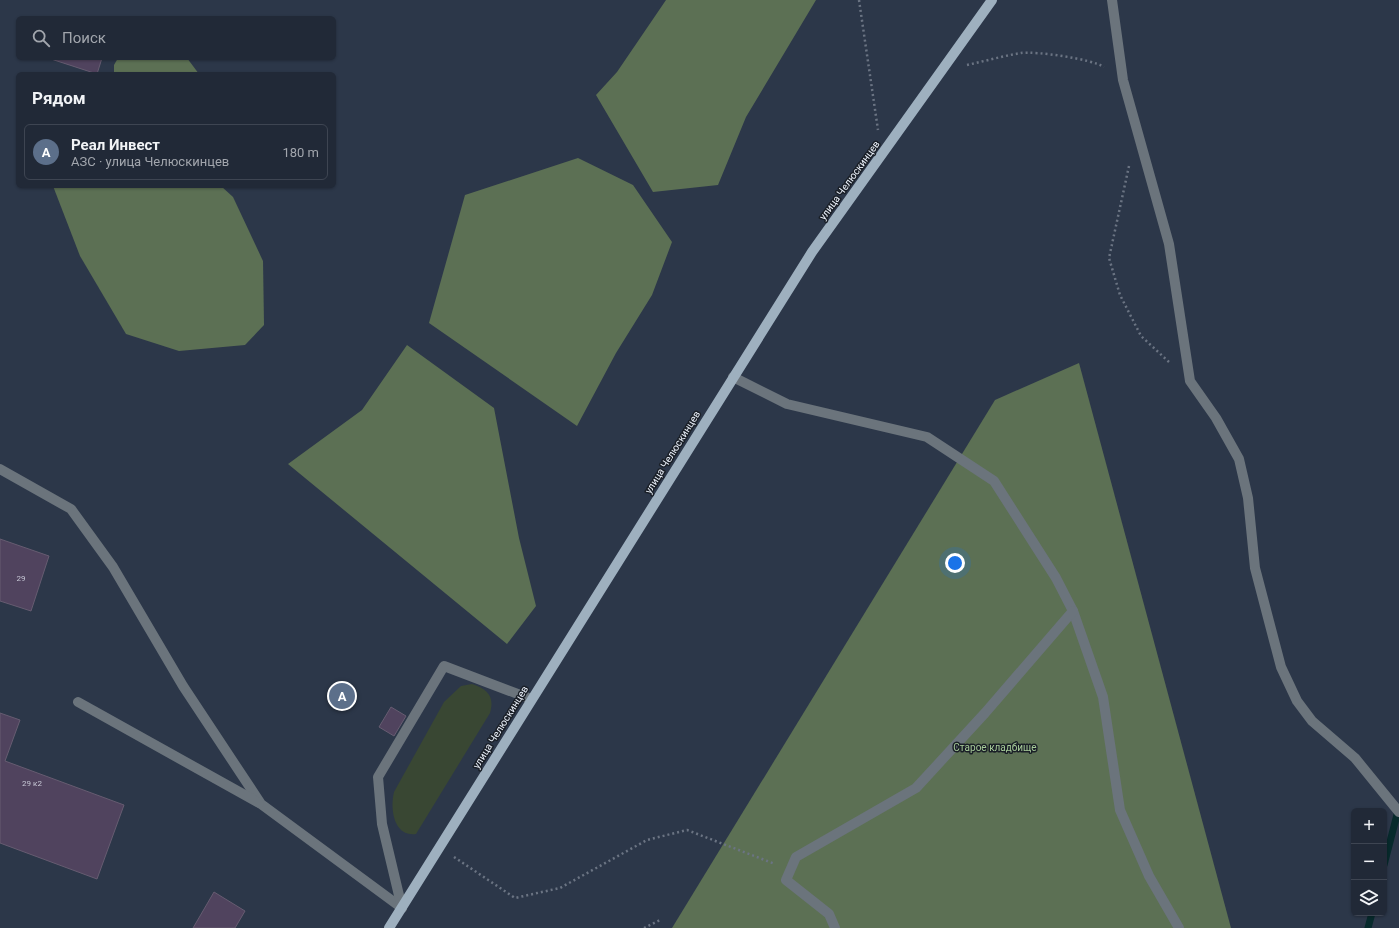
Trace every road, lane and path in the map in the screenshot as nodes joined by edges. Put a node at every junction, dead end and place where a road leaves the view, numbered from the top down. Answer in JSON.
{"nodes":[{"id":1,"x":859,"y":0,"type":"edge"},
{"id":2,"x":992,"y":0,"type":"edge"},
{"id":3,"x":1112,"y":0,"type":"edge"},
{"id":4,"x":940,"y":71,"type":"junction"},
{"id":5,"x":1123,"y":80,"type":"junction"},
{"id":6,"x":881,"y":156,"type":"junction"},
{"id":7,"x":1129,"y":160,"type":"dead end"},
{"id":8,"x":733,"y":377,"type":"junction"},
{"id":9,"x":1190,"y":381,"type":"junction"},
{"id":10,"x":0,"y":469,"type":"edge"},
{"id":11,"x":1073,"y":611,"type":"junction"},
{"id":12,"x":531,"y":699,"type":"junction"},
{"id":13,"x":78,"y":702,"type":"dead end"},
{"id":14,"x":261,"y":804,"type":"junction"},
{"id":15,"x":1399,"y":812,"type":"edge"},
{"id":16,"x":439,"y":847,"type":"junction"},
{"id":17,"x":791,"y":870,"type":"junction"},
{"id":18,"x":402,"y":908,"type":"junction"},
{"id":19,"x":660,"y":920,"type":"dead end"},
{"id":20,"x":389,"y":928,"type":"edge"},
{"id":21,"x":644,"y":928,"type":"edge"},
{"id":22,"x":835,"y":928,"type":"edge"},
{"id":23,"x":1179,"y":928,"type":"edge"}],
"edges":[{"from":1,"to":6,"type":"path"},
{"from":2,"to":4,"type":"main road","name":"улица Челюскинцев"},
{"from":3,"to":5,"type":"street"},
{"from":4,"to":5,"type":"path"},
{"from":4,"to":6,"type":"main road","name":"улица Челюскинцев"},
{"from":5,"to":9,"type":"street"},
{"from":6,"to":8,"type":"main road","name":"улица Челюскинцев"},
{"from":7,"to":9,"type":"path"},
{"from":8,"to":11,"type":"street"},
{"from":8,"to":12,"type":"main road","name":"улица Челюскинцев"},
{"from":9,"to":15,"type":"street"},
{"from":10,"to":14,"type":"street"},
{"from":11,"to":17,"type":"street"},
{"from":11,"to":23,"type":"street"},
{"from":12,"to":16,"type":"main road","name":"улица Челюскинцев"},
{"from":12,"to":18,"type":"street"},
{"from":13,"to":14,"type":"street"},
{"from":14,"to":18,"type":"street"},
{"from":16,"to":17,"type":"path"},
{"from":16,"to":18,"type":"main road","name":"улица Челюскинцев"},
{"from":17,"to":22,"type":"street"},
{"from":18,"to":20,"type":"main road","name":"улица Челюскинцев"},
{"from":19,"to":21,"type":"path"}]}
